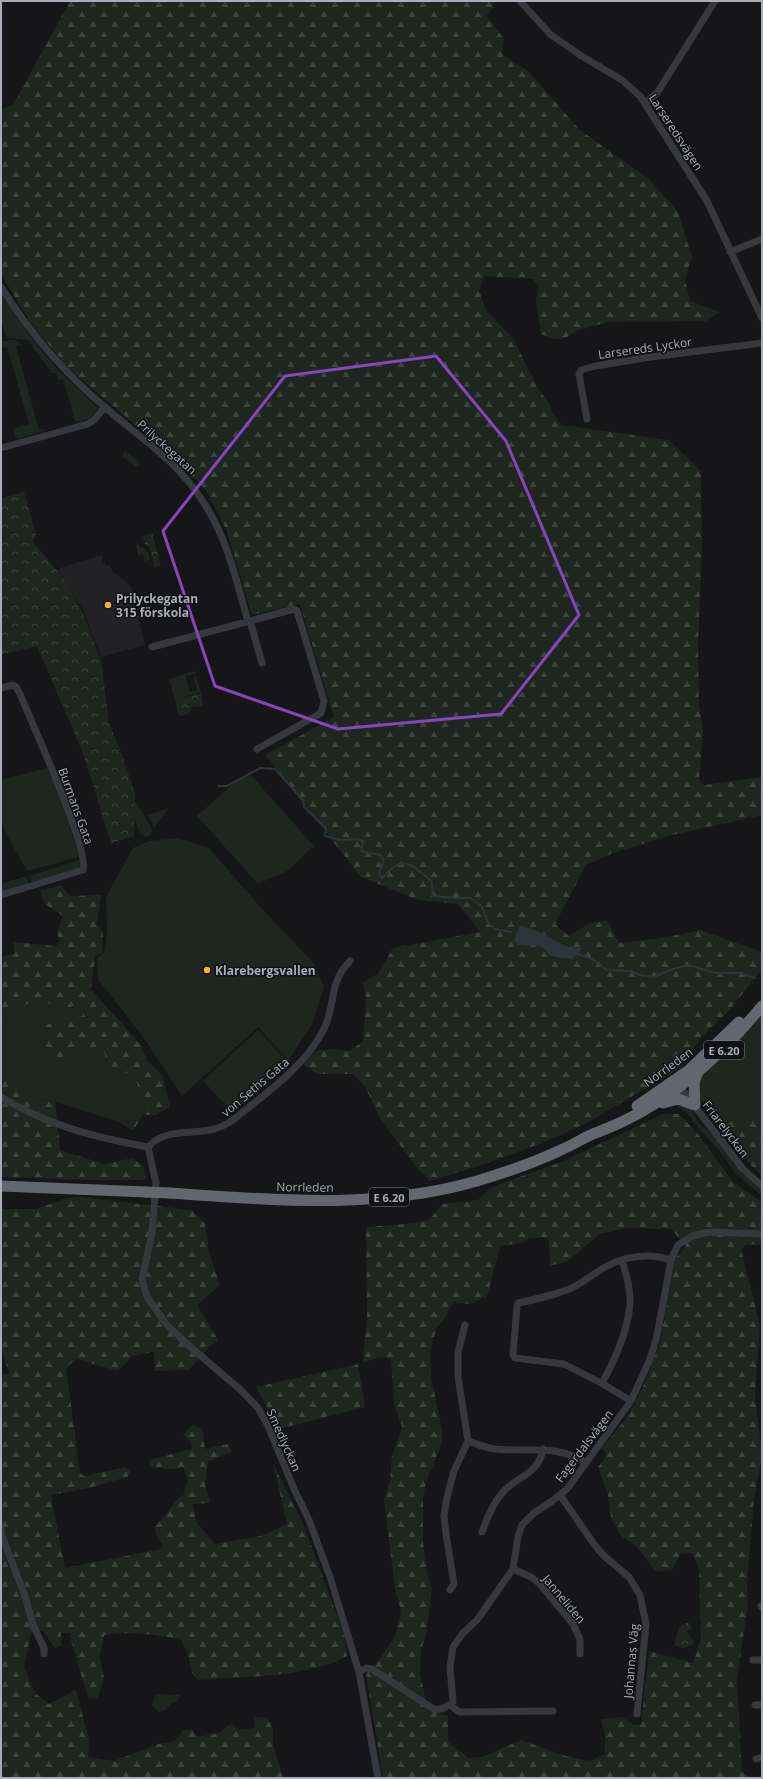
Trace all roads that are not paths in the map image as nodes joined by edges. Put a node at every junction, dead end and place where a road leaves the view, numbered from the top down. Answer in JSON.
{"nodes":[{"id":1,"x":520,"y":1,"type":"edge"},
{"id":2,"x":715,"y":1,"type":"edge"},
{"id":3,"x":645,"y":103,"type":"junction"},
{"id":4,"x":762,"y":239,"type":"edge"},
{"id":5,"x":730,"y":252,"type":"junction"},
{"id":6,"x":1,"y":287,"type":"edge"},
{"id":7,"x":758,"y":302,"type":"edge"},
{"id":8,"x":762,"y":318,"type":"edge"},
{"id":9,"x":762,"y":343,"type":"edge"},
{"id":10,"x":105,"y":408,"type":"junction"},
{"id":11,"x":588,"y":419,"type":"dead end"},
{"id":12,"x":1,"y":448,"type":"edge"},
{"id":13,"x":249,"y":621,"type":"junction"},
{"id":14,"x":152,"y":647,"type":"dead end"},
{"id":15,"x":262,"y":663,"type":"dead end"},
{"id":16,"x":1,"y":688,"type":"edge"},
{"id":17,"x":257,"y":749,"type":"dead end"},
{"id":18,"x":1,"y":895,"type":"edge"},
{"id":19,"x":350,"y":961,"type":"dead end"},
{"id":20,"x":762,"y":997,"type":"edge"},
{"id":21,"x":762,"y":1006,"type":"edge"},
{"id":22,"x":697,"y":1074,"type":"junction"},
{"id":23,"x":678,"y":1084,"type":"junction"},
{"id":24,"x":1,"y":1097,"type":"edge"},
{"id":25,"x":695,"y":1105,"type":"junction"},
{"id":26,"x":643,"y":1110,"type":"junction"},
{"id":27,"x":598,"y":1132,"type":"junction"},
{"id":28,"x":148,"y":1147,"type":"junction"},
{"id":29,"x":1,"y":1186,"type":"edge"},
{"id":30,"x":762,"y":1186,"type":"edge"},
{"id":31,"x":762,"y":1234,"type":"edge"},
{"id":32,"x":622,"y":1260,"type":"junction"},
{"id":33,"x":671,"y":1260,"type":"junction"},
{"id":34,"x":465,"y":1326,"type":"dead end"},
{"id":35,"x":602,"y":1383,"type":"junction"},
{"id":36,"x":631,"y":1401,"type":"junction"},
{"id":37,"x":468,"y":1441,"type":"junction"},
{"id":38,"x":542,"y":1449,"type":"junction"},
{"id":39,"x":586,"y":1463,"type":"junction"},
{"id":40,"x":560,"y":1495,"type":"junction"},
{"id":41,"x":1,"y":1527,"type":"edge"},
{"id":42,"x":482,"y":1532,"type":"dead end"},
{"id":43,"x":513,"y":1569,"type":"junction"},
{"id":44,"x":450,"y":1590,"type":"dead end"},
{"id":45,"x":44,"y":1654,"type":"dead end"},
{"id":46,"x":580,"y":1654,"type":"dead end"},
{"id":47,"x":753,"y":1660,"type":"dead end"},
{"id":48,"x":762,"y":1660,"type":"edge"},
{"id":49,"x":359,"y":1672,"type":"junction"},
{"id":50,"x":450,"y":1705,"type":"junction"},
{"id":51,"x":553,"y":1711,"type":"dead end"},
{"id":52,"x":637,"y":1714,"type":"dead end"},
{"id":53,"x":378,"y":1778,"type":"edge"}],
"edges":[{"from":1,"to":3,"type":"street","name":"Larseredsvägen"},
{"from":2,"to":3,"type":"street"},
{"from":3,"to":5,"type":"street","name":"Larseredsvägen"},
{"from":4,"to":5,"type":"street"},
{"from":5,"to":7,"type":"street","name":"Larseredsvägen"},
{"from":6,"to":10,"type":"street","name":"Prilyckegatan"},
{"from":7,"to":8,"type":"street","name":"Larseredsvägen"},
{"from":9,"to":11,"type":"street","name":"Larsereds Lyckor"},
{"from":10,"to":12,"type":"street"},
{"from":10,"to":13,"type":"street","name":"Prilyckegatan"},
{"from":13,"to":14,"type":"street"},
{"from":13,"to":15,"type":"street","name":"Prilyckegatan"},
{"from":13,"to":17,"type":"street"},
{"from":16,"to":18,"type":"street","name":"Burmans Gata"},
{"from":19,"to":28,"type":"street","name":"von Seths Gata"},
{"from":20,"to":23,"type":"highway","name":"Norrleden","number":"E 6.20"},
{"from":21,"to":22,"type":"highway","name":"Norrleden","number":"E 6.20"},
{"from":22,"to":23,"type":"highway","name":"Norrleden","number":"E 6.20"},
{"from":22,"to":25,"type":"highway"},
{"from":23,"to":25,"type":"street","name":"Friarelyckan"},
{"from":23,"to":26,"type":"highway","name":"Norrleden","number":"E 6.20"},
{"from":23,"to":27,"type":"highway","name":"Norrleden","number":"E 6.20"},
{"from":24,"to":28,"type":"street"},
{"from":25,"to":26,"type":"highway"},
{"from":25,"to":30,"type":"street","name":"Friarelyckan"},
{"from":26,"to":27,"type":"highway","name":"Norrleden","number":"E 6.20"},
{"from":27,"to":29,"type":"highway","name":"Norrleden","number":"E 6.20","bridge":true},
{"from":28,"to":49,"type":"street","name":"Smedlyckan"},
{"from":31,"to":33,"type":"street","name":"Fagerdalsvägen"},
{"from":32,"to":33,"type":"street"},
{"from":32,"to":35,"type":"street"},
{"from":32,"to":35,"type":"street"},
{"from":33,"to":36,"type":"street","name":"Fagerdalsvägen"},
{"from":34,"to":37,"type":"street"},
{"from":35,"to":36,"type":"street"},
{"from":36,"to":39,"type":"street","name":"Fagerdalsvägen"},
{"from":37,"to":38,"type":"street"},
{"from":37,"to":44,"type":"street"},
{"from":38,"to":39,"type":"street"},
{"from":38,"to":42,"type":"street"},
{"from":39,"to":40,"type":"street","name":"Fagerdalsvägen"},
{"from":40,"to":43,"type":"street","name":"Fagerdalsvägen"},
{"from":40,"to":52,"type":"street","name":"Johannas Väg"},
{"from":41,"to":45,"type":"street"},
{"from":43,"to":46,"type":"street","name":"Janneliden"},
{"from":43,"to":50,"type":"street","name":"Fagerdalsvägen"},
{"from":47,"to":48,"type":"street"},
{"from":49,"to":50,"type":"street"},
{"from":49,"to":53,"type":"street","name":"Smedlyckan"},
{"from":50,"to":51,"type":"street"}]}
